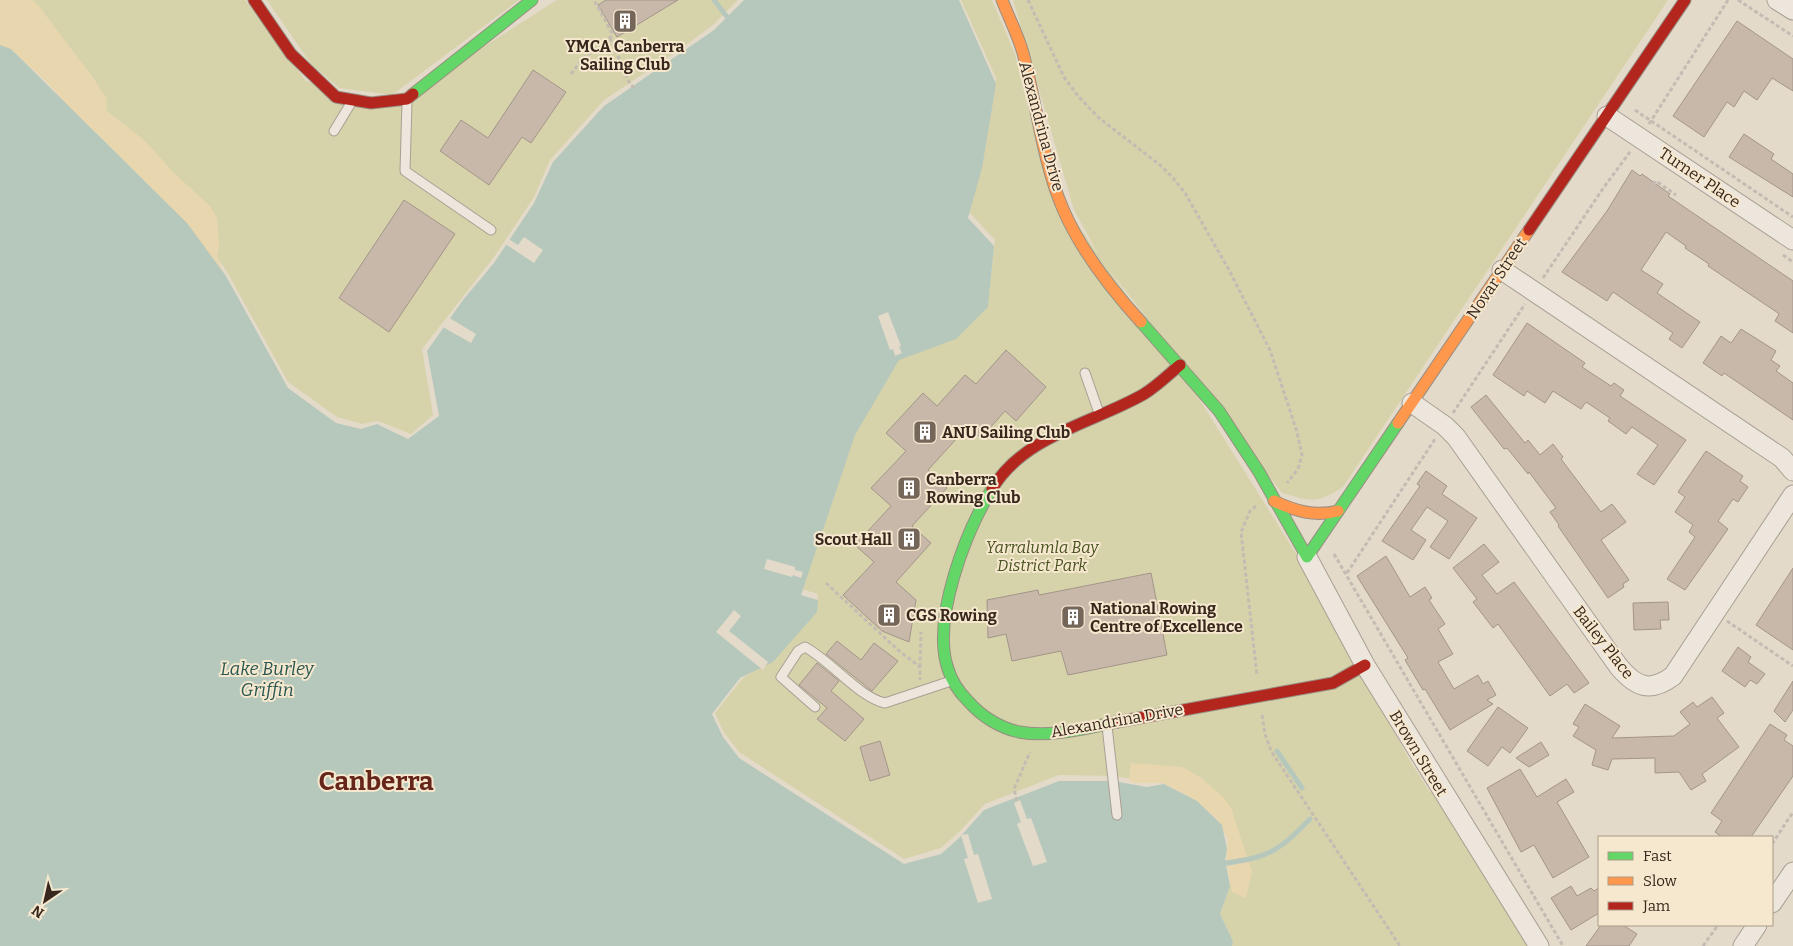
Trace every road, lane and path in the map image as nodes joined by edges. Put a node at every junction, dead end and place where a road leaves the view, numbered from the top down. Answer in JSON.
{"nodes":[{"id":1,"x":254,"y":0,"type":"edge"},
{"id":2,"x":532,"y":0,"type":"edge"},
{"id":3,"x":594,"y":0,"type":"edge"},
{"id":4,"x":1002,"y":0,"type":"edge"},
{"id":5,"x":1685,"y":0,"type":"edge"},
{"id":6,"x":1738,"y":0,"type":"edge"},
{"id":7,"x":1777,"y":0,"type":"edge"},
{"id":8,"x":1793,"y":10,"type":"edge"},
{"id":9,"x":1793,"y":36,"type":"edge"},
{"id":10,"x":610,"y":38,"type":"junction"},
{"id":11,"x":571,"y":74,"type":"dead end"},
{"id":12,"x":634,"y":88,"type":"dead end"},
{"id":13,"x":1618,"y":99,"type":"junction"},
{"id":14,"x":353,"y":100,"type":"junction"},
{"id":15,"x":407,"y":100,"type":"junction"},
{"id":16,"x":1607,"y":116,"type":"junction"},
{"id":17,"x":334,"y":131,"type":"dead end"},
{"id":18,"x":1650,"y":190,"type":"dead end"},
{"id":19,"x":1676,"y":195,"type":"dead end"},
{"id":20,"x":1793,"y":217,"type":"edge"},
{"id":21,"x":491,"y":230,"type":"dead end"},
{"id":22,"x":1793,"y":240,"type":"edge"},
{"id":23,"x":1502,"y":270,"type":"junction"},
{"id":24,"x":1180,"y":365,"type":"junction"},
{"id":25,"x":1085,"y":373,"type":"dead end"},
{"id":26,"x":1412,"y":403,"type":"junction"},
{"id":27,"x":1100,"y":415,"type":"junction"},
{"id":28,"x":1793,"y":471,"type":"edge"},
{"id":29,"x":1793,"y":495,"type":"edge"},
{"id":30,"x":1274,"y":501,"type":"junction"},
{"id":31,"x":1338,"y":511,"type":"junction"},
{"id":32,"x":1322,"y":536,"type":"junction"},
{"id":33,"x":1307,"y":556,"type":"junction"},
{"id":34,"x":826,"y":583,"type":"dead end"},
{"id":35,"x":1715,"y":613,"type":"junction"},
{"id":36,"x":1365,"y":665,"type":"junction"},
{"id":37,"x":1793,"y":666,"type":"edge"},
{"id":38,"x":951,"y":681,"type":"junction"},
{"id":39,"x":920,"y":690,"type":"junction"},
{"id":40,"x":815,"y":707,"type":"dead end"},
{"id":41,"x":1107,"y":724,"type":"junction"},
{"id":42,"x":1034,"y":732,"type":"junction"},
{"id":43,"x":1017,"y":802,"type":"dead end"},
{"id":44,"x":1793,"y":812,"type":"edge"},
{"id":45,"x":1117,"y":815,"type":"dead end"},
{"id":46,"x":1773,"y":842,"type":"edge"},
{"id":47,"x":1793,"y":872,"type":"edge"},
{"id":48,"x":1773,"y":902,"type":"edge"},
{"id":49,"x":1717,"y":926,"type":"edge"},
{"id":50,"x":1756,"y":926,"type":"edge"},
{"id":51,"x":1539,"y":946,"type":"edge"},
{"id":52,"x":1563,"y":946,"type":"edge"},
{"id":53,"x":1703,"y":946,"type":"edge"},
{"id":54,"x":1743,"y":946,"type":"edge"}],
"edges":[{"from":1,"to":14,"type":"main road"},
{"from":2,"to":15,"type":"main road"},
{"from":3,"to":10,"type":"path"},
{"from":4,"to":24,"type":"main road","name":"Alexandrina Drive"},
{"from":5,"to":13,"type":"main road","name":"Novar Street"},
{"from":6,"to":9,"type":"path"},
{"from":7,"to":8,"type":"street"},
{"from":10,"to":11,"type":"path"},
{"from":10,"to":12,"type":"path"},
{"from":13,"to":16,"type":"main road","name":"Novar Street"},
{"from":13,"to":20,"type":"path"},
{"from":14,"to":15,"type":"main road"},
{"from":14,"to":17,"type":"lane"},
{"from":15,"to":21,"type":"lane"},
{"from":16,"to":22,"type":"street","name":"Turner Place"},
{"from":16,"to":23,"type":"main road","name":"Novar Street"},
{"from":18,"to":19,"type":"path"},
{"from":23,"to":26,"type":"main road","name":"Novar Street"},
{"from":23,"to":28,"type":"street"},
{"from":24,"to":27,"type":"main road","name":"Alexandrina Drive"},
{"from":24,"to":30,"type":"main road","name":"Alexandrina Drive"},
{"from":25,"to":27,"type":"lane"},
{"from":26,"to":31,"type":"main road","name":"Novar Street"},
{"from":26,"to":35,"type":"street","name":"Bailey Place"},
{"from":27,"to":38,"type":"main road","name":"Alexandrina Drive"},
{"from":29,"to":35,"type":"street","name":"Bailey Place"},
{"from":30,"to":31,"type":"main road"},
{"from":30,"to":33,"type":"main road","name":"Alexandrina Drive"},
{"from":31,"to":32,"type":"main road","name":"Novar Street"},
{"from":32,"to":33,"type":"main road","name":"Novar Street"},
{"from":32,"to":52,"type":"path"},
{"from":33,"to":36,"type":"street","name":"Brown Street"},
{"from":34,"to":39,"type":"path"},
{"from":35,"to":37,"type":"path"},
{"from":36,"to":41,"type":"main road","name":"Alexandrina Drive"},
{"from":36,"to":51,"type":"street","name":"Brown Street"},
{"from":38,"to":39,"type":"lane"},
{"from":38,"to":42,"type":"main road","name":"Alexandrina Drive"},
{"from":39,"to":40,"type":"lane"},
{"from":41,"to":42,"type":"main road","name":"Alexandrina Drive"},
{"from":41,"to":45,"type":"lane"},
{"from":42,"to":43,"type":"path"},
{"from":44,"to":46,"type":"path"},
{"from":47,"to":48,"type":"street"},
{"from":49,"to":53,"type":"path"},
{"from":50,"to":54,"type":"street"}]}
